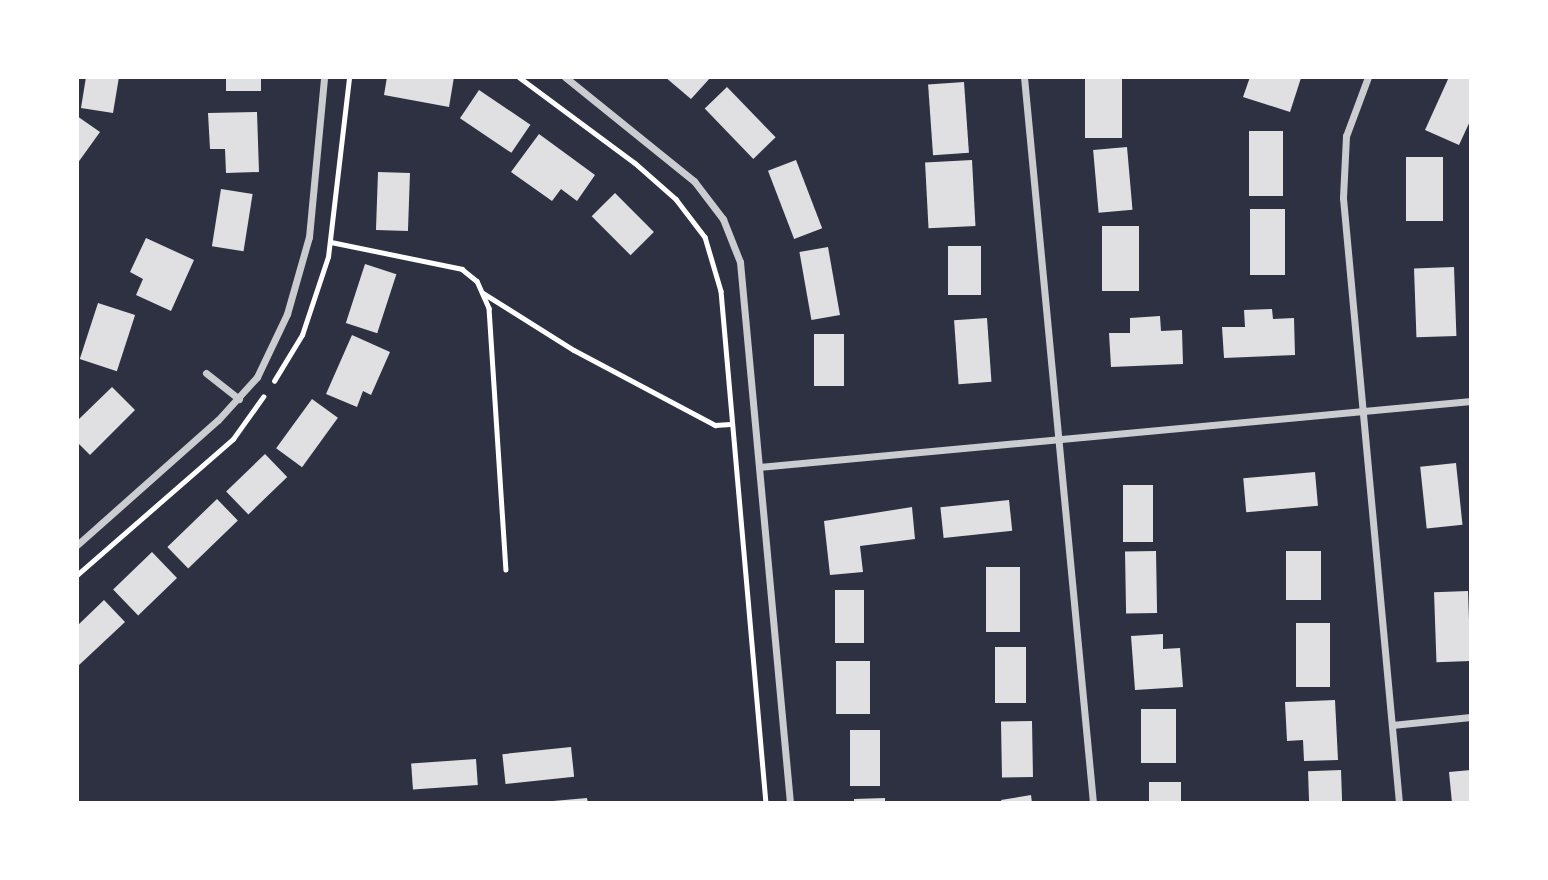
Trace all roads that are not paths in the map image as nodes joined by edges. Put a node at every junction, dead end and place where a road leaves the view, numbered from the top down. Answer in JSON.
{"nodes":[{"id":1,"x":324,"y":77,"type":"edge"},
{"id":2,"x":565,"y":77,"type":"edge"},
{"id":3,"x":1024,"y":77,"type":"edge"},
{"id":4,"x":1368,"y":77,"type":"edge"},
{"id":5,"x":206,"y":373,"type":"dead end"},
{"id":6,"x":239,"y":399,"type":"junction"},
{"id":7,"x":1471,"y":401,"type":"edge"},
{"id":8,"x":1362,"y":410,"type":"junction"},
{"id":9,"x":1058,"y":439,"type":"junction"},
{"id":10,"x":759,"y":467,"type":"junction"},
{"id":11,"x":77,"y":545,"type":"edge"},
{"id":12,"x":1471,"y":717,"type":"edge"},
{"id":13,"x":1392,"y":725,"type":"junction"},
{"id":14,"x":790,"y":803,"type":"edge"},
{"id":15,"x":1093,"y":803,"type":"edge"},
{"id":16,"x":1399,"y":803,"type":"edge"}],
"edges":[{"from":1,"to":6,"type":"street"},
{"from":2,"to":10,"type":"street"},
{"from":3,"to":9,"type":"street"},
{"from":4,"to":8,"type":"street"},
{"from":5,"to":6,"type":"street"},
{"from":6,"to":11,"type":"street"},
{"from":7,"to":8,"type":"street"},
{"from":8,"to":9,"type":"street"},
{"from":8,"to":13,"type":"street"},
{"from":9,"to":10,"type":"street"},
{"from":9,"to":15,"type":"street"},
{"from":10,"to":14,"type":"street"},
{"from":12,"to":13,"type":"street"},
{"from":13,"to":16,"type":"street"}]}
